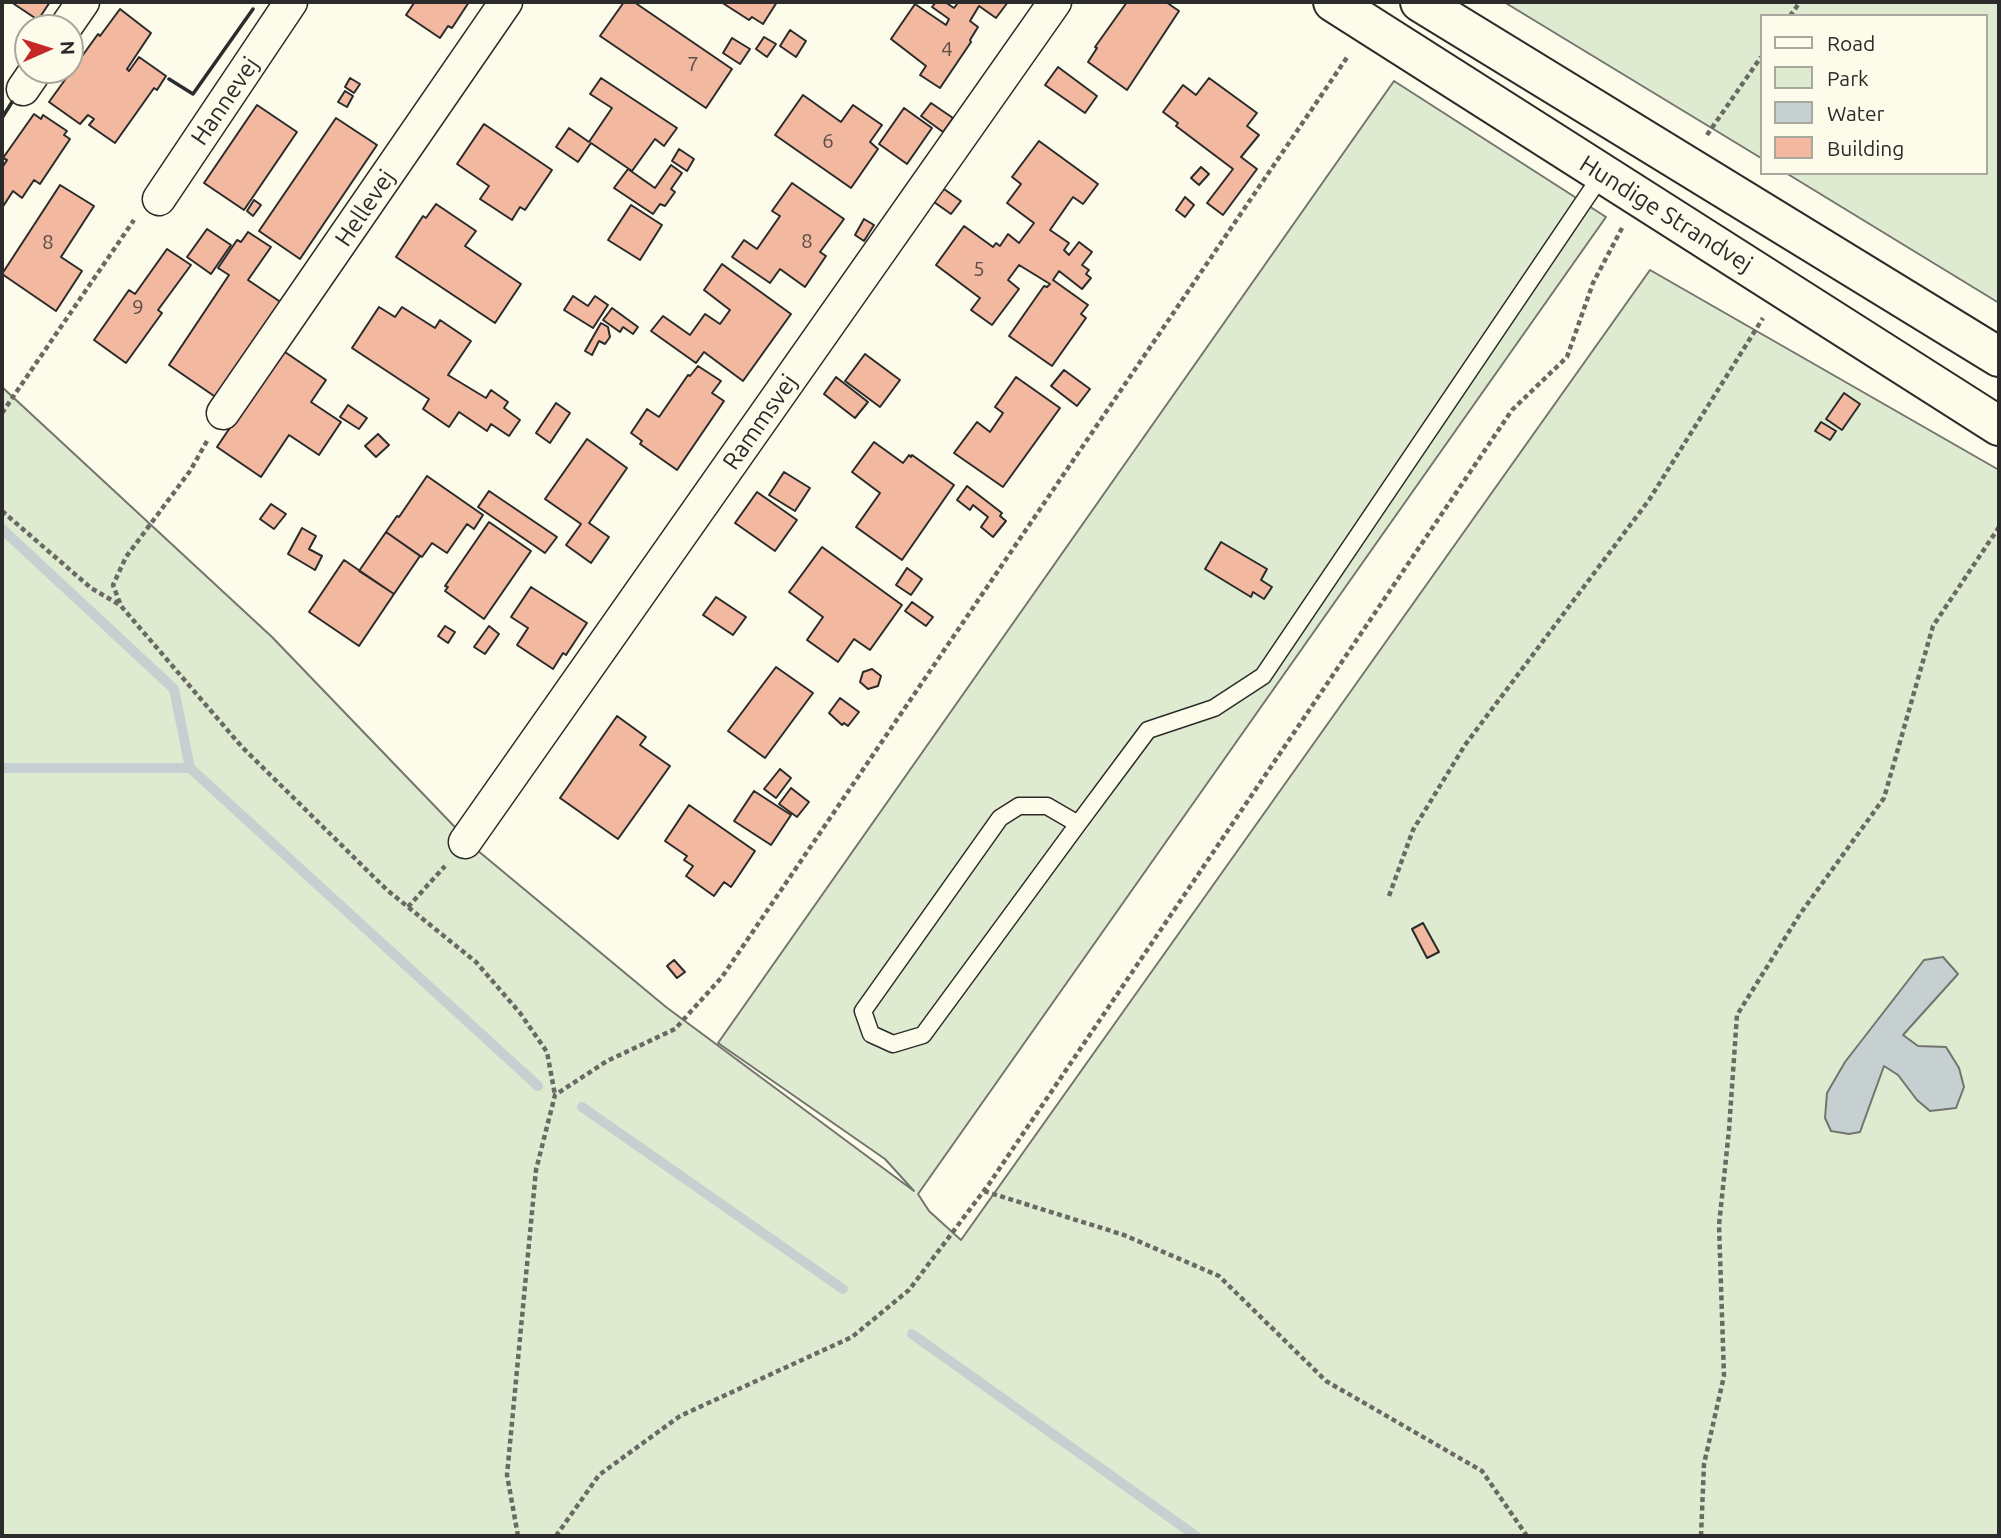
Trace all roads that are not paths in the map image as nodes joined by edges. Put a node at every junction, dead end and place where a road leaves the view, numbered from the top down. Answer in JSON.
{"nodes":[{"id":1,"x":292,"y":2,"type":"edge"},
{"id":2,"x":506,"y":2,"type":"edge"},
{"id":3,"x":1055,"y":2,"type":"edge"},
{"id":4,"x":1333,"y":2,"type":"edge"},
{"id":5,"x":1420,"y":2,"type":"edge"},
{"id":6,"x":1603,"y":173,"type":"junction"},
{"id":7,"x":159,"y":199,"type":"road end"},
{"id":8,"x":1999,"y":357,"type":"edge"},
{"id":9,"x":223,"y":413,"type":"road end"},
{"id":10,"x":1999,"y":426,"type":"edge"},
{"id":11,"x":1079,"y":824,"type":"junction"},
{"id":12,"x":465,"y":842,"type":"road end"}],
"edges":[{"from":1,"to":7,"type":"street","name":"Hannevej"},
{"from":2,"to":9,"type":"street","name":"Hellevej"},
{"from":3,"to":12,"type":"street","name":"Rammsvej"},
{"from":4,"to":6,"type":"main road","name":"Hundige Strandvej"},
{"from":5,"to":8,"type":"main road"},
{"from":6,"to":10,"type":"main road","name":"Hundige Strandvej"},
{"from":6,"to":11,"type":"lane"},
{"from":11,"to":11,"type":"lane"}]}
